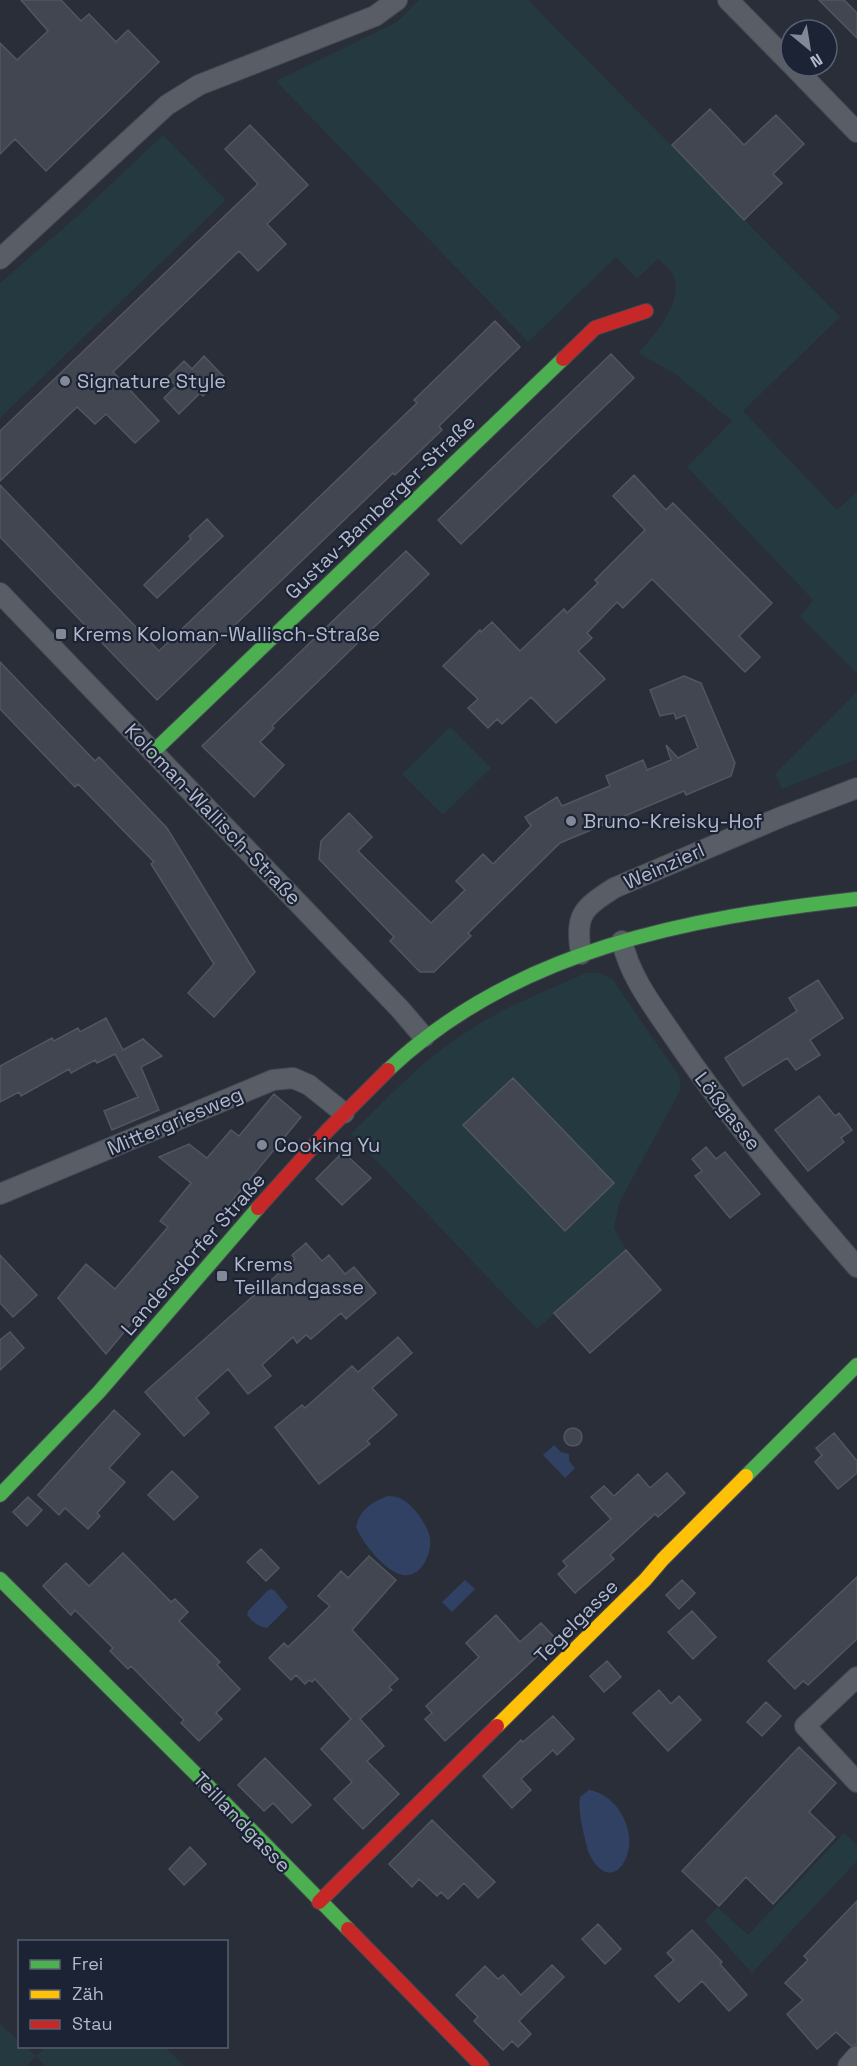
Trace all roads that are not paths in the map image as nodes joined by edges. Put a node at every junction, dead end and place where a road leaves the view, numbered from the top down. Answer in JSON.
{"nodes":[{"id":1,"x":397,"y":0,"type":"edge"},
{"id":2,"x":728,"y":0,"type":"edge"},
{"id":3,"x":779,"y":52,"type":"edge"},
{"id":4,"x":805,"y":78,"type":"edge"},
{"id":5,"x":857,"y":132,"type":"edge"},
{"id":6,"x":0,"y":259,"type":"edge"},
{"id":7,"x":646,"y":311,"type":"dead end"},
{"id":8,"x":0,"y":593,"type":"edge"},
{"id":9,"x":153,"y":751,"type":"junction"},
{"id":10,"x":857,"y":788,"type":"edge"},
{"id":11,"x":857,"y":899,"type":"edge"},
{"id":12,"x":622,"y":941,"type":"junction"},
{"id":13,"x":581,"y":954,"type":"junction"},
{"id":14,"x":424,"y":1037,"type":"junction"},
{"id":15,"x":344,"y":1113,"type":"junction"},
{"id":16,"x":0,"y":1194,"type":"edge"},
{"id":17,"x":857,"y":1267,"type":"edge"},
{"id":18,"x":857,"y":1365,"type":"edge"},
{"id":19,"x":0,"y":1495,"type":"edge"},
{"id":20,"x":0,"y":1579,"type":"edge"},
{"id":21,"x":857,"y":1677,"type":"edge"},
{"id":22,"x":857,"y":1782,"type":"edge"},
{"id":23,"x":320,"y":1902,"type":"junction"},
{"id":24,"x":857,"y":2056,"type":"edge"},
{"id":25,"x":482,"y":2066,"type":"edge"},
{"id":26,"x":848,"y":2066,"type":"edge"}],
"edges":[{"from":1,"to":6,"type":"street"},
{"from":2,"to":3,"type":"street"},
{"from":4,"to":5,"type":"street"},
{"from":7,"to":9,"type":"street","name":"Gustav-Bamberger-Straße"},
{"from":8,"to":9,"type":"street","name":"Koloman-Wallisch-Straße"},
{"from":9,"to":14,"type":"street","name":"Koloman-Wallisch-Straße"},
{"from":10,"to":13,"type":"street","name":"Weinzierl"},
{"from":11,"to":12,"type":"street","name":"Landersdorfer Straße"},
{"from":12,"to":13,"type":"street","name":"Landersdorfer Straße"},
{"from":12,"to":17,"type":"street","name":"Lößgasse"},
{"from":13,"to":14,"type":"street","name":"Landersdorfer Straße"},
{"from":14,"to":15,"type":"street","name":"Landersdorfer Straße"},
{"from":15,"to":16,"type":"street","name":"Mittergriesweg"},
{"from":15,"to":19,"type":"street","name":"Landersdorfer Straße"},
{"from":18,"to":23,"type":"street","name":"Tegelgasse"},
{"from":20,"to":23,"type":"street","name":"Teillandgasse"},
{"from":21,"to":22,"type":"street"},
{"from":23,"to":25,"type":"street","name":"Teillandgasse"},
{"from":24,"to":26,"type":"street"}]}
